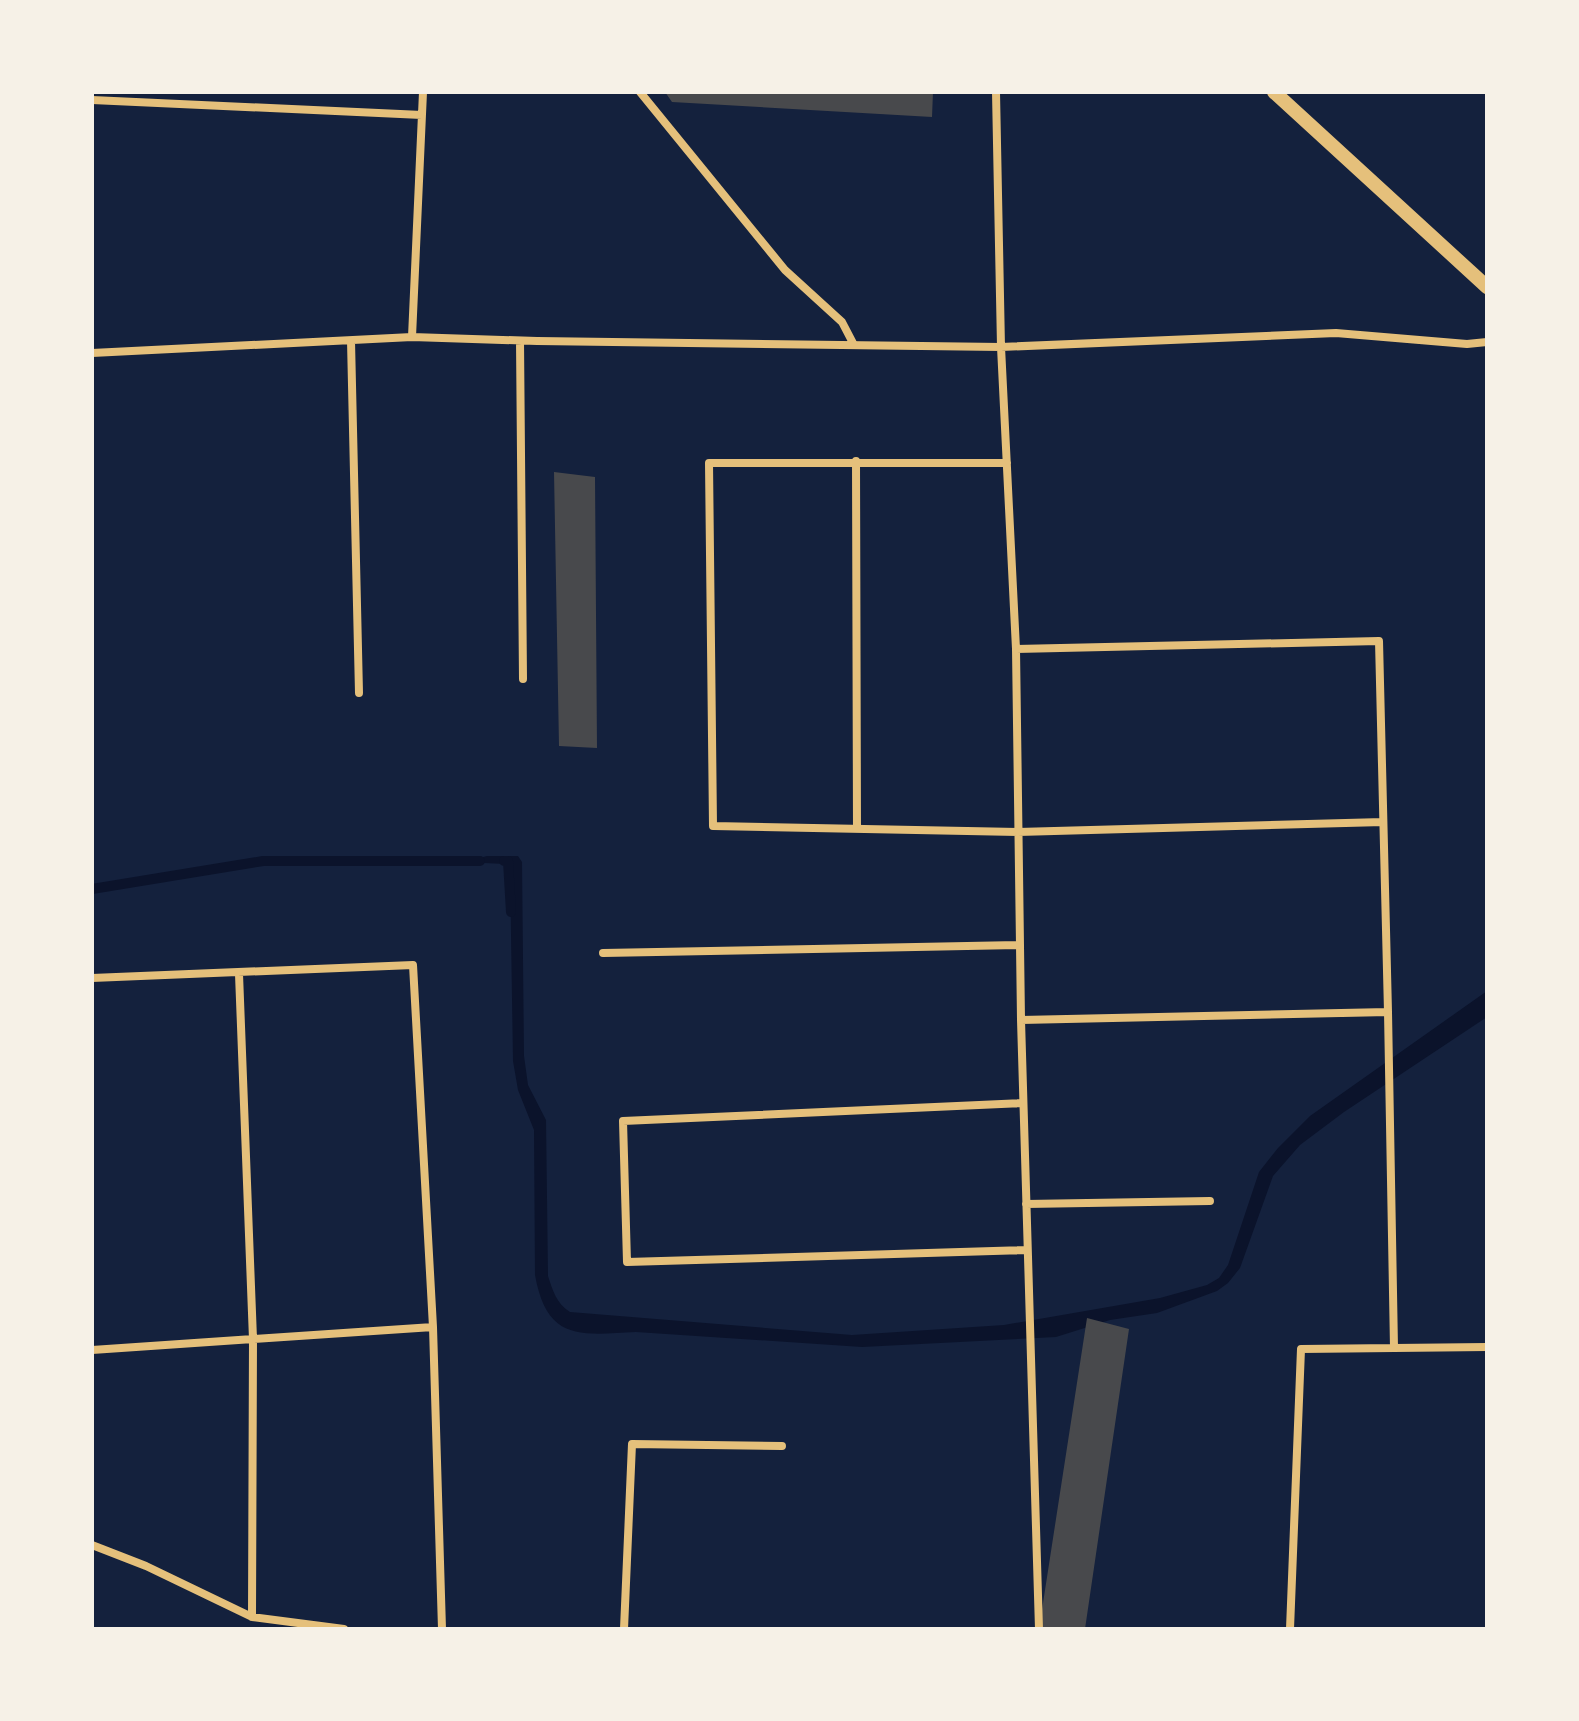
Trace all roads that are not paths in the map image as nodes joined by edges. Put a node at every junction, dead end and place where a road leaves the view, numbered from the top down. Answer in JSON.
{"nodes":[{"id":1,"x":423,"y":92,"type":"edge"},
{"id":2,"x":640,"y":92,"type":"edge"},
{"id":3,"x":996,"y":92,"type":"edge"},
{"id":4,"x":1274,"y":92,"type":"edge"},
{"id":5,"x":92,"y":100,"type":"edge"},
{"id":6,"x":422,"y":115,"type":"junction"},
{"id":7,"x":1487,"y":287,"type":"edge"},
{"id":8,"x":412,"y":337,"type":"junction"},
{"id":9,"x":351,"y":341,"type":"junction"},
{"id":10,"x":520,"y":341,"type":"junction"},
{"id":11,"x":1487,"y":342,"type":"edge"},
{"id":12,"x":854,"y":345,"type":"junction"},
{"id":13,"x":1001,"y":347,"type":"junction"},
{"id":14,"x":92,"y":353,"type":"edge"},
{"id":15,"x":856,"y":461,"type":"junction"},
{"id":16,"x":1007,"y":463,"type":"junction"},
{"id":17,"x":1016,"y":649,"type":"junction"},
{"id":18,"x":523,"y":679,"type":"dead end"},
{"id":19,"x":359,"y":693,"type":"dead end"},
{"id":20,"x":1383,"y":822,"type":"junction"},
{"id":21,"x":857,"y":829,"type":"junction"},
{"id":22,"x":1018,"y":832,"type":"junction"},
{"id":23,"x":1019,"y":945,"type":"junction"},
{"id":24,"x":603,"y":953,"type":"dead end"},
{"id":25,"x":239,"y":974,"type":"junction"},
{"id":26,"x":92,"y":978,"type":"edge"},
{"id":27,"x":1388,"y":1012,"type":"junction"},
{"id":28,"x":1021,"y":1020,"type":"junction"},
{"id":29,"x":1023,"y":1103,"type":"junction"},
{"id":30,"x":1210,"y":1201,"type":"dead end"},
{"id":31,"x":1026,"y":1204,"type":"junction"},
{"id":32,"x":1027,"y":1250,"type":"junction"},
{"id":33,"x":433,"y":1327,"type":"junction"},
{"id":34,"x":253,"y":1339,"type":"junction"},
{"id":35,"x":1487,"y":1347,"type":"edge"},
{"id":36,"x":1394,"y":1348,"type":"junction"},
{"id":37,"x":92,"y":1350,"type":"edge"},
{"id":38,"x":782,"y":1446,"type":"dead end"},
{"id":39,"x":92,"y":1545,"type":"edge"},
{"id":40,"x":252,"y":1617,"type":"junction"},
{"id":41,"x":344,"y":1629,"type":"edge"},
{"id":42,"x":442,"y":1629,"type":"edge"},
{"id":43,"x":624,"y":1629,"type":"edge"},
{"id":44,"x":1039,"y":1629,"type":"edge"},
{"id":45,"x":1290,"y":1629,"type":"edge"}],
"edges":[{"from":1,"to":6,"type":"street"},
{"from":2,"to":12,"type":"street"},
{"from":3,"to":13,"type":"street"},
{"from":4,"to":7,"type":"street"},
{"from":5,"to":6,"type":"street"},
{"from":6,"to":8,"type":"street"},
{"from":8,"to":9,"type":"street"},
{"from":8,"to":10,"type":"street"},
{"from":9,"to":14,"type":"street"},
{"from":9,"to":19,"type":"street"},
{"from":10,"to":12,"type":"street"},
{"from":10,"to":18,"type":"street"},
{"from":11,"to":13,"type":"street"},
{"from":12,"to":13,"type":"street"},
{"from":13,"to":16,"type":"street"},
{"from":15,"to":16,"type":"street"},
{"from":15,"to":21,"type":"street"},
{"from":15,"to":21,"type":"street"},
{"from":16,"to":17,"type":"street"},
{"from":17,"to":20,"type":"street"},
{"from":17,"to":22,"type":"street"},
{"from":20,"to":22,"type":"street"},
{"from":20,"to":27,"type":"street"},
{"from":21,"to":22,"type":"street"},
{"from":22,"to":23,"type":"street"},
{"from":23,"to":24,"type":"street"},
{"from":23,"to":28,"type":"street"},
{"from":25,"to":26,"type":"street"},
{"from":25,"to":33,"type":"street"},
{"from":25,"to":34,"type":"street"},
{"from":27,"to":28,"type":"street"},
{"from":27,"to":36,"type":"street"},
{"from":28,"to":29,"type":"street"},
{"from":29,"to":31,"type":"street"},
{"from":29,"to":32,"type":"street"},
{"from":30,"to":31,"type":"street"},
{"from":31,"to":32,"type":"street"},
{"from":32,"to":44,"type":"street"},
{"from":33,"to":34,"type":"street"},
{"from":33,"to":42,"type":"street"},
{"from":34,"to":37,"type":"street"},
{"from":34,"to":40,"type":"street"},
{"from":35,"to":36,"type":"street"},
{"from":36,"to":45,"type":"street"},
{"from":38,"to":43,"type":"street"},
{"from":39,"to":40,"type":"street"},
{"from":40,"to":41,"type":"street"}]}
